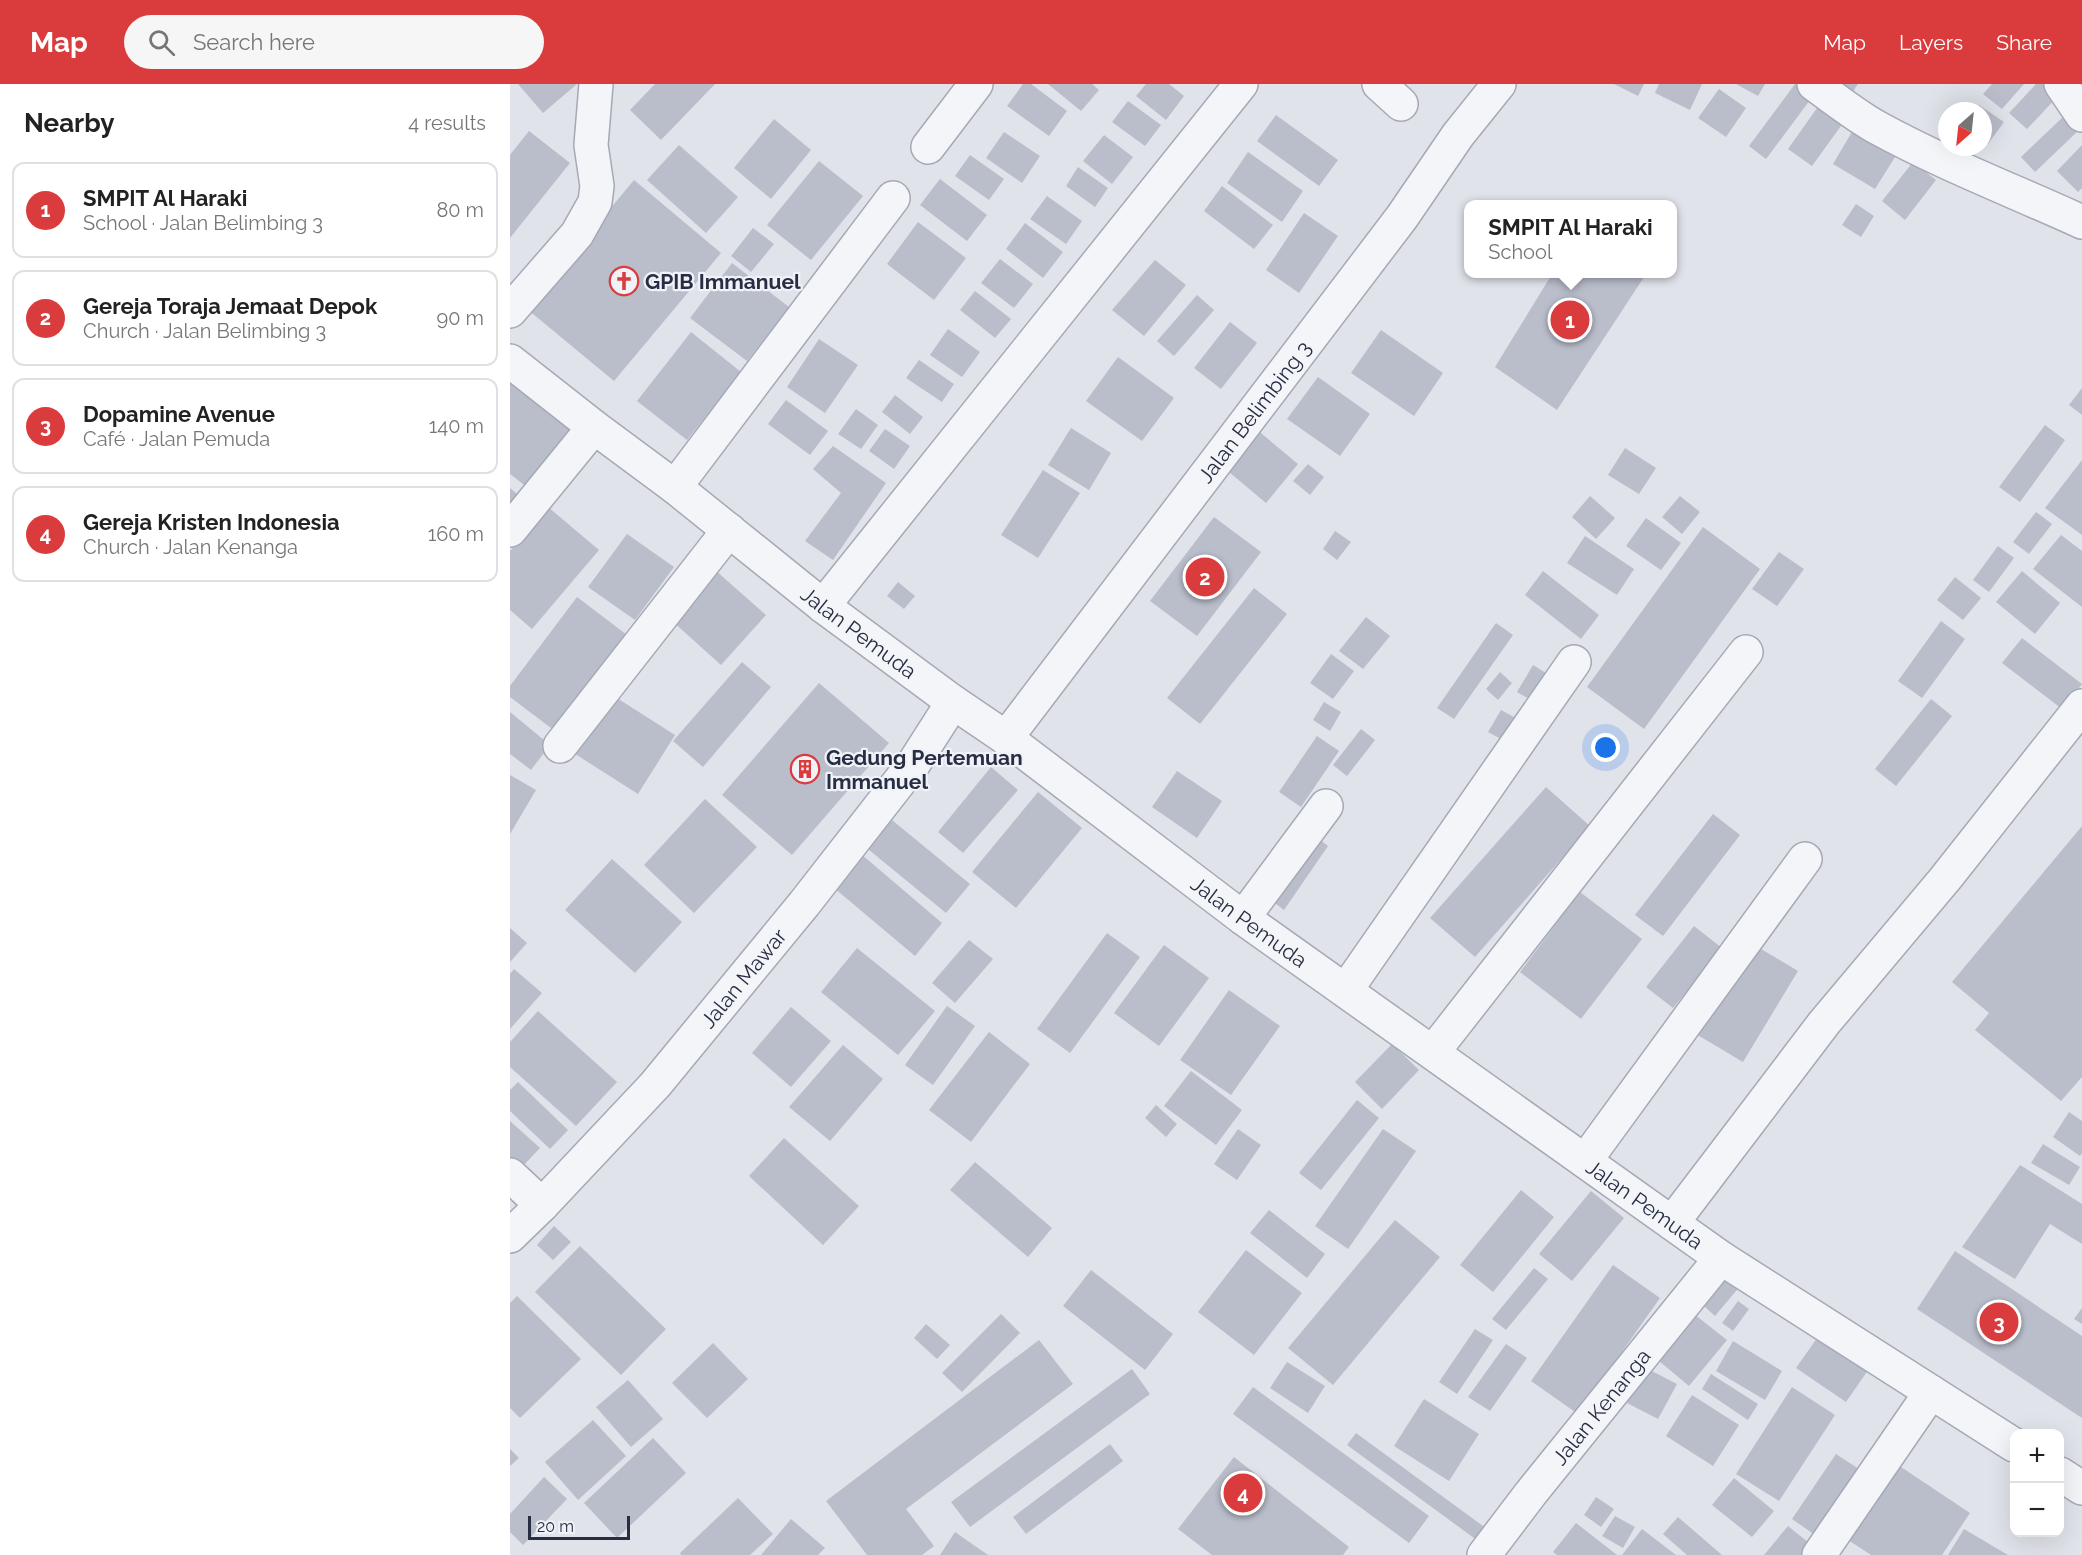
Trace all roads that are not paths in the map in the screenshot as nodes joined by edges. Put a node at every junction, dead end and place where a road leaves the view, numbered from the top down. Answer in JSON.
{"nodes":[{"id":1,"x":596,"y":84,"type":"edge"},
{"id":2,"x":976,"y":84,"type":"edge"},
{"id":3,"x":1241,"y":84,"type":"edge"},
{"id":4,"x":1499,"y":84,"type":"edge"},
{"id":5,"x":1814,"y":84,"type":"edge"},
{"id":6,"x":2061,"y":84,"type":"edge"},
{"id":7,"x":2082,"y":115,"type":"edge"},
{"id":8,"x":928,"y":147,"type":"dead end"},
{"id":9,"x":893,"y":198,"type":"dead end"},
{"id":10,"x":2082,"y":222,"type":"edge"},
{"id":11,"x":510,"y":311,"type":"edge"},
{"id":12,"x":510,"y":362,"type":"edge"},
{"id":13,"x":594,"y":428,"type":"junction"},
{"id":14,"x":675,"y":487,"type":"junction"},
{"id":15,"x":510,"y":530,"type":"edge"},
{"id":16,"x":729,"y":530,"type":"junction"},
{"id":17,"x":823,"y":606,"type":"junction"},
{"id":18,"x":1746,"y":652,"type":"dead end"},
{"id":19,"x":1574,"y":662,"type":"dead end"},
{"id":20,"x":953,"y":702,"type":"junction"},
{"id":21,"x":2082,"y":706,"type":"edge"},
{"id":22,"x":1006,"y":738,"type":"junction"},
{"id":23,"x":560,"y":746,"type":"dead end"},
{"id":24,"x":1326,"y":806,"type":"dead end"},
{"id":25,"x":1805,"y":859,"type":"dead end"},
{"id":26,"x":1243,"y":918,"type":"junction"},
{"id":27,"x":1346,"y":990,"type":"junction"},
{"id":28,"x":1432,"y":1052,"type":"junction"},
{"id":29,"x":1585,"y":1161,"type":"junction"},
{"id":30,"x":510,"y":1175,"type":"edge"},
{"id":31,"x":542,"y":1205,"type":"junction"},
{"id":32,"x":1672,"y":1222,"type":"junction"},
{"id":33,"x":510,"y":1236,"type":"edge"},
{"id":34,"x":1721,"y":1258,"type":"junction"},
{"id":35,"x":1931,"y":1392,"type":"junction"},
{"id":36,"x":2010,"y":1442,"type":"edge"},
{"id":37,"x":1484,"y":1555,"type":"edge"},
{"id":38,"x":1819,"y":1555,"type":"edge"}],
"edges":[{"from":1,"to":11,"type":"street"},
{"from":2,"to":8,"type":"street"},
{"from":3,"to":17,"type":"street"},
{"from":4,"to":22,"type":"street","name":"Jalan Belimbing 3"},
{"from":5,"to":10,"type":"street"},
{"from":6,"to":7,"type":"street"},
{"from":9,"to":14,"type":"street"},
{"from":12,"to":13,"type":"street","name":"Jalan Pemuda"},
{"from":13,"to":14,"type":"street","name":"Jalan Pemuda"},
{"from":13,"to":15,"type":"street"},
{"from":14,"to":16,"type":"street","name":"Jalan Pemuda"},
{"from":16,"to":17,"type":"street","name":"Jalan Pemuda"},
{"from":16,"to":23,"type":"street"},
{"from":17,"to":20,"type":"street","name":"Jalan Pemuda"},
{"from":18,"to":28,"type":"street"},
{"from":19,"to":27,"type":"street"},
{"from":20,"to":22,"type":"street","name":"Jalan Pemuda"},
{"from":20,"to":31,"type":"street","name":"Jalan Mawar"},
{"from":21,"to":32,"type":"street"},
{"from":22,"to":26,"type":"street","name":"Jalan Pemuda"},
{"from":24,"to":26,"type":"street"},
{"from":25,"to":29,"type":"street"},
{"from":26,"to":27,"type":"street","name":"Jalan Pemuda"},
{"from":27,"to":28,"type":"street","name":"Jalan Pemuda"},
{"from":28,"to":29,"type":"street","name":"Jalan Pemuda"},
{"from":29,"to":32,"type":"street","name":"Jalan Pemuda"},
{"from":30,"to":31,"type":"street"},
{"from":31,"to":33,"type":"street","name":"Jalan Mawar"},
{"from":32,"to":34,"type":"street","name":"Jalan Pemuda"},
{"from":34,"to":35,"type":"street","name":"Jalan Pemuda"},
{"from":34,"to":37,"type":"street","name":"Jalan Kenanga"},
{"from":35,"to":36,"type":"street","name":"Jalan Pemuda"},
{"from":35,"to":38,"type":"street"}]}
